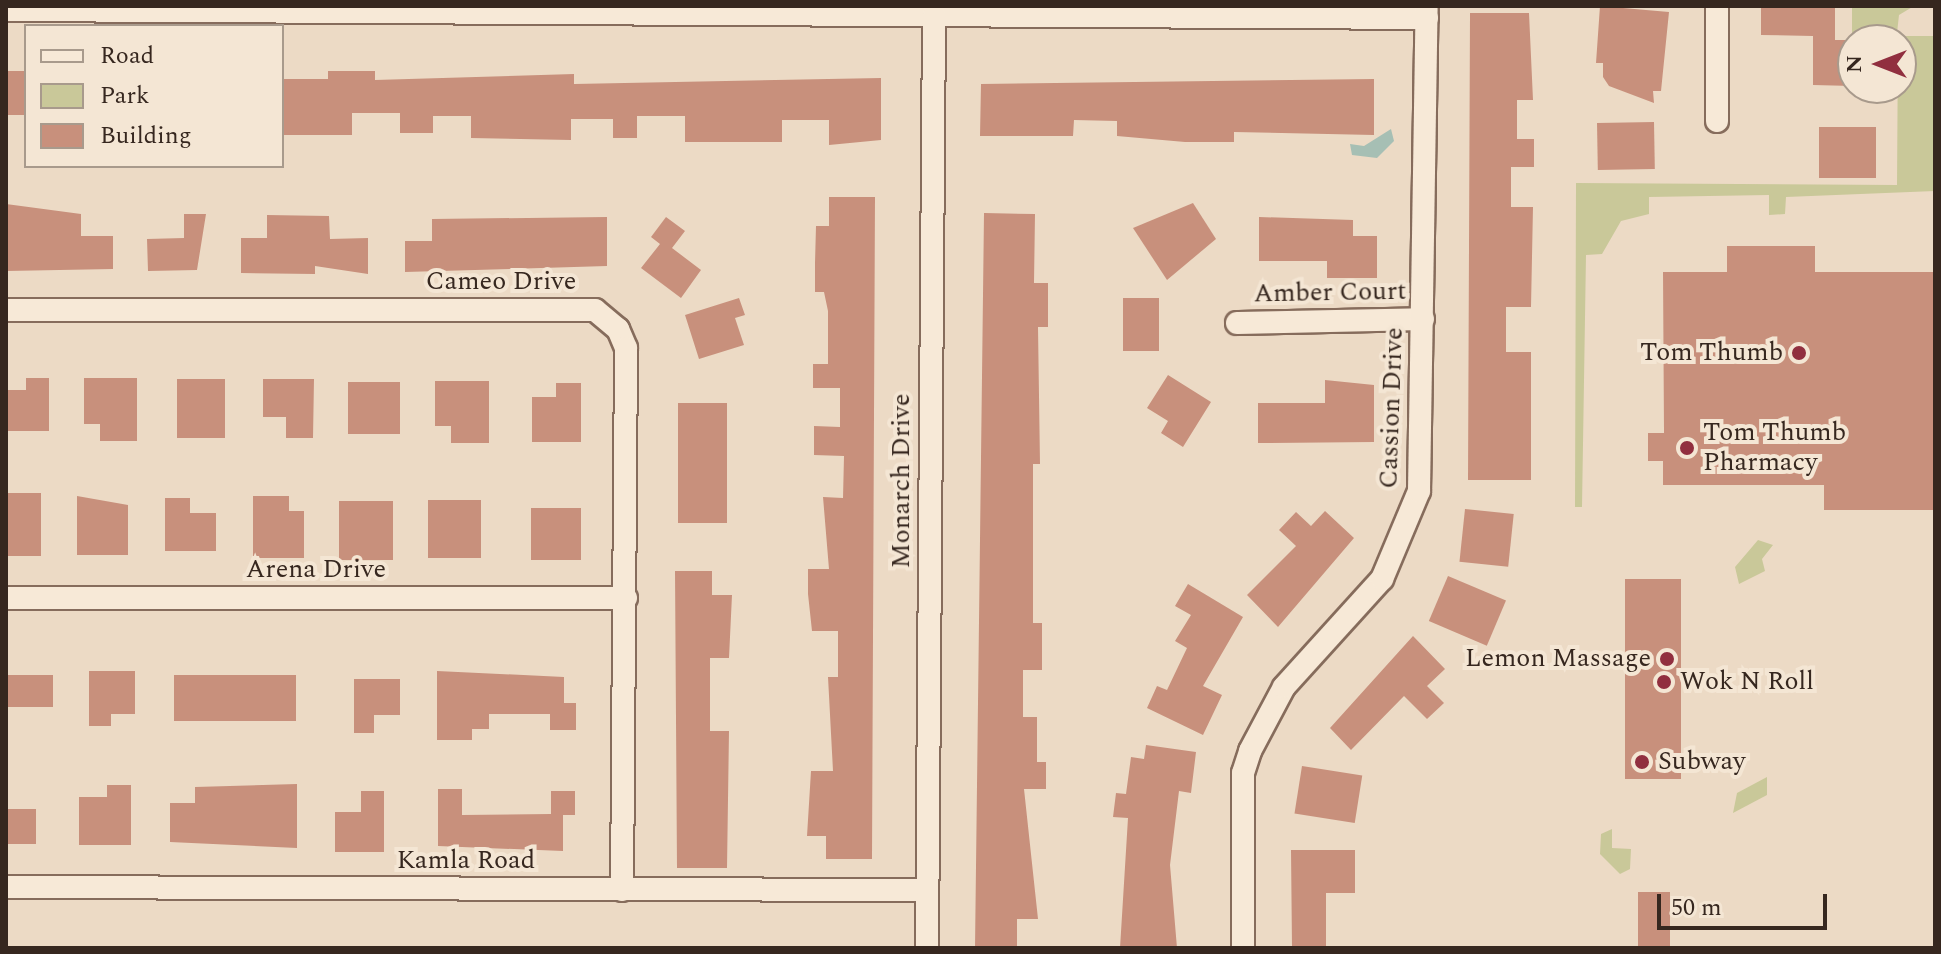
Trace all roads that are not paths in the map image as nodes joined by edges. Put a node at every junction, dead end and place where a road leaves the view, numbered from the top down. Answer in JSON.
{"nodes":[{"id":1,"x":1717,"y":6,"type":"edge"},
{"id":2,"x":6,"y":10,"type":"edge"},
{"id":3,"x":1427,"y":12,"type":"edge"},
{"id":4,"x":934,"y":15,"type":"junction"},
{"id":5,"x":1717,"y":121,"type":"dead end"},
{"id":6,"x":6,"y":310,"type":"edge"},
{"id":7,"x":1423,"y":319,"type":"junction"},
{"id":8,"x":1237,"y":323,"type":"dead end"},
{"id":9,"x":6,"y":598,"type":"edge"},
{"id":10,"x":626,"y":598,"type":"junction"},
{"id":11,"x":6,"y":887,"type":"edge"},
{"id":12,"x":622,"y":890,"type":"junction"},
{"id":13,"x":927,"y":890,"type":"junction"},
{"id":14,"x":927,"y":948,"type":"edge"},
{"id":15,"x":1243,"y":948,"type":"edge"}],
"edges":[{"from":1,"to":5,"type":"street"},
{"from":2,"to":4,"type":"street"},
{"from":3,"to":4,"type":"street"},
{"from":3,"to":7,"type":"street","name":"Cassion Drive"},
{"from":4,"to":13,"type":"street","name":"Monarch Drive"},
{"from":6,"to":10,"type":"street","name":"Cameo Drive"},
{"from":7,"to":8,"type":"street","name":"Amber Court"},
{"from":7,"to":15,"type":"street","name":"Cassion Drive"},
{"from":9,"to":10,"type":"street","name":"Arena Drive"},
{"from":10,"to":12,"type":"street","name":"Cameo Drive"},
{"from":11,"to":12,"type":"street","name":"Kamla Road"},
{"from":12,"to":13,"type":"street","name":"Kamla Road"},
{"from":13,"to":14,"type":"street","name":"Monarch Drive"}]}
